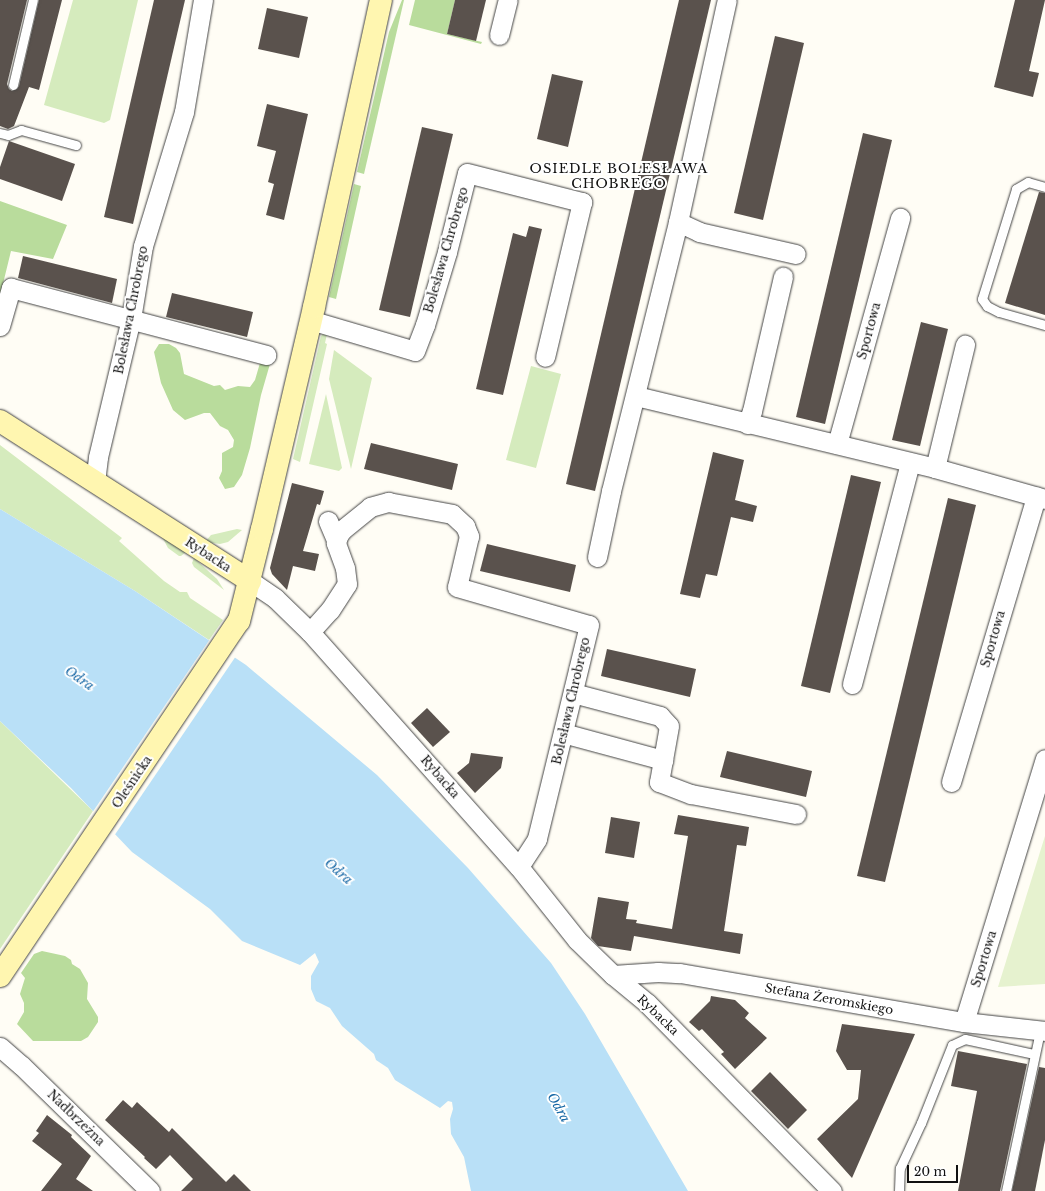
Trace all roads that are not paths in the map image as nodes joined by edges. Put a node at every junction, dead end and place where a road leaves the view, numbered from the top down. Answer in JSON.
{"nodes":[{"id":1,"x":33,"y":0,"type":"edge"},
{"id":2,"x":204,"y":0,"type":"edge"},
{"id":3,"x":381,"y":0,"type":"edge"},
{"id":4,"x":508,"y":0,"type":"edge"},
{"id":5,"x":727,"y":0,"type":"edge"},
{"id":6,"x":500,"y":35,"type":"dead end"},
{"id":7,"x":13,"y":85,"type":"dead end"},
{"id":8,"x":0,"y":133,"type":"edge"},
{"id":9,"x":76,"y":145,"type":"dead end"},
{"id":10,"x":1045,"y":187,"type":"edge"},
{"id":11,"x":900,"y":218,"type":"dead end"},
{"id":12,"x":678,"y":222,"type":"junction"},
{"id":13,"x":796,"y":254,"type":"dead end"},
{"id":14,"x":783,"y":277,"type":"dead end"},
{"id":15,"x":131,"y":319,"type":"junction"},
{"id":16,"x":310,"y":320,"type":"junction"},
{"id":17,"x":1045,"y":325,"type":"edge"},
{"id":18,"x":0,"y":326,"type":"edge"},
{"id":19,"x":965,"y":345,"type":"dead end"},
{"id":20,"x":266,"y":355,"type":"dead end"},
{"id":21,"x":545,"y":356,"type":"dead end"},
{"id":22,"x":636,"y":396,"type":"junction"},
{"id":23,"x":0,"y":421,"type":"edge"},
{"id":24,"x":747,"y":424,"type":"junction"},
{"id":25,"x":837,"y":444,"type":"junction"},
{"id":26,"x":910,"y":463,"type":"junction"},
{"id":27,"x":934,"y":468,"type":"junction"},
{"id":28,"x":95,"y":482,"type":"junction"},
{"id":29,"x":1040,"y":497,"type":"edge"},
{"id":30,"x":328,"y":521,"type":"dead end"},
{"id":31,"x":336,"y":540,"type":"junction"},
{"id":32,"x":597,"y":557,"type":"dead end"},
{"id":33,"x":250,"y":581,"type":"junction"},
{"id":34,"x":310,"y":632,"type":"junction"},
{"id":35,"x":852,"y":684,"type":"dead end"},
{"id":36,"x":573,"y":693,"type":"junction"},
{"id":37,"x":563,"y":733,"type":"junction"},
{"id":38,"x":1045,"y":759,"type":"edge"},
{"id":39,"x":663,"y":760,"type":"junction"},
{"id":40,"x":951,"y":782,"type":"dead end"},
{"id":41,"x":796,"y":814,"type":"dead end"},
{"id":42,"x":519,"y":867,"type":"junction"},
{"id":43,"x":5,"y":968,"type":"edge"},
{"id":44,"x":613,"y":976,"type":"junction"},
{"id":45,"x":964,"y":1022,"type":"junction"},
{"id":46,"x":1042,"y":1031,"type":"edge"},
{"id":47,"x":0,"y":1047,"type":"edge"},
{"id":48,"x":1034,"y":1054,"type":"junction"},
{"id":49,"x":150,"y":1191,"type":"edge"},
{"id":50,"x":832,"y":1191,"type":"edge"},
{"id":51,"x":899,"y":1191,"type":"edge"},
{"id":52,"x":1006,"y":1191,"type":"edge"}],
"edges":[{"from":1,"to":7,"type":"lane"},
{"from":2,"to":15,"type":"street","name":"Bolesława Chrobrego"},
{"from":3,"to":16,"type":"main road"},
{"from":4,"to":6,"type":"street"},
{"from":5,"to":12,"type":"street"},
{"from":8,"to":9,"type":"lane"},
{"from":10,"to":17,"type":"lane"},
{"from":11,"to":25,"type":"street","name":"Sportowa"},
{"from":12,"to":13,"type":"street"},
{"from":12,"to":22,"type":"street"},
{"from":14,"to":24,"type":"street"},
{"from":15,"to":18,"type":"street"},
{"from":15,"to":20,"type":"street"},
{"from":15,"to":28,"type":"street","name":"Bolesława Chrobrego"},
{"from":16,"to":21,"type":"street","name":"Bolesława Chrobrego"},
{"from":16,"to":33,"type":"main road"},
{"from":19,"to":27,"type":"street"},
{"from":22,"to":24,"type":"street","name":"Sportowa"},
{"from":22,"to":32,"type":"street"},
{"from":23,"to":28,"type":"main road","name":"Rybacka"},
{"from":24,"to":25,"type":"street","name":"Sportowa"},
{"from":25,"to":26,"type":"street","name":"Sportowa"},
{"from":26,"to":27,"type":"street","name":"Sportowa"},
{"from":26,"to":35,"type":"street"},
{"from":27,"to":29,"type":"street","name":"Sportowa"},
{"from":28,"to":33,"type":"main road","name":"Rybacka"},
{"from":29,"to":40,"type":"street","name":"Sportowa"},
{"from":30,"to":31,"type":"street"},
{"from":31,"to":34,"type":"street"},
{"from":31,"to":36,"type":"street","name":"Bolesława Chrobrego"},
{"from":33,"to":34,"type":"street","name":"Rybacka"},
{"from":33,"to":43,"type":"main road","name":"Oleśnicka"},
{"from":34,"to":42,"type":"street","name":"Rybacka"},
{"from":36,"to":37,"type":"street","name":"Bolesława Chrobrego"},
{"from":36,"to":39,"type":"street"},
{"from":37,"to":39,"type":"street"},
{"from":37,"to":42,"type":"street","name":"Bolesława Chrobrego"},
{"from":38,"to":45,"type":"street","name":"Sportowa"},
{"from":39,"to":41,"type":"street"},
{"from":42,"to":44,"type":"street","name":"Rybacka"},
{"from":44,"to":45,"type":"street","name":"Stefana Żeromskiego"},
{"from":44,"to":50,"type":"street","name":"Rybacka"},
{"from":45,"to":46,"type":"street","name":"Stefana Żeromskiego"},
{"from":46,"to":48,"type":"lane"},
{"from":47,"to":49,"type":"street","name":"Nadbrzeżna"},
{"from":48,"to":51,"type":"lane"},
{"from":48,"to":52,"type":"lane"}]}
